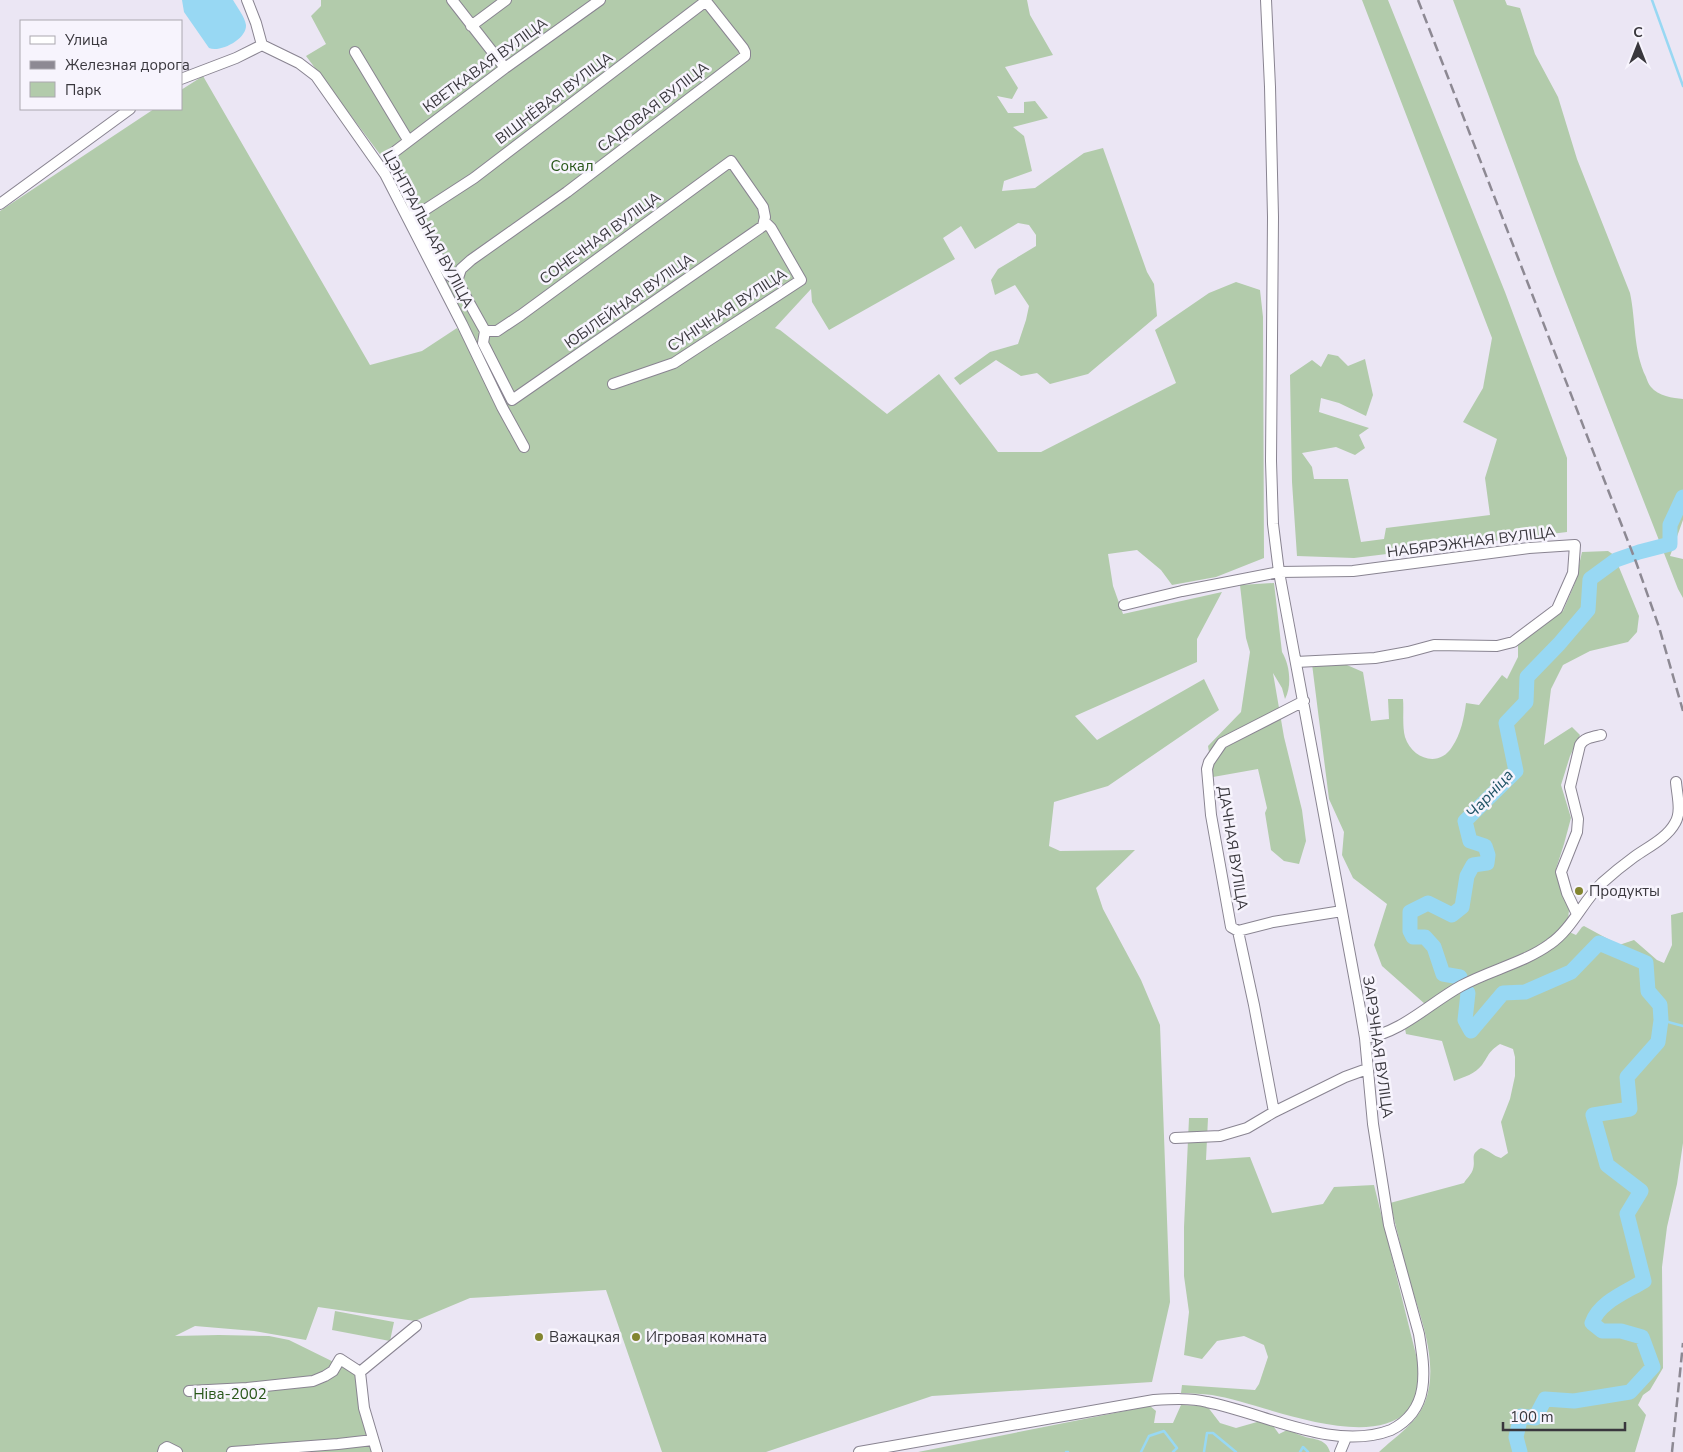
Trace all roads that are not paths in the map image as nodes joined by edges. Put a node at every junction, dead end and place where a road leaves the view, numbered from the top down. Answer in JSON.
{"nodes":[{"id":1,"x":247,"y":0,"type":"edge"},
{"id":2,"x":452,"y":0,"type":"edge"},
{"id":3,"x":506,"y":0,"type":"edge"},
{"id":4,"x":600,"y":0,"type":"edge"},
{"id":5,"x":706,"y":0,"type":"edge"},
{"id":6,"x":1266,"y":0,"type":"edge"},
{"id":7,"x":472,"y":26,"type":"junction"},
{"id":8,"x":262,"y":45,"type":"junction"},
{"id":9,"x":355,"y":52,"type":"dead end"},
{"id":10,"x":505,"y":68,"type":"junction"},
{"id":11,"x":182,"y":79,"type":"edge"},
{"id":12,"x":129,"y":110,"type":"edge"},
{"id":13,"x":408,"y":140,"type":"junction"},
{"id":14,"x":0,"y":204,"type":"edge"},
{"id":15,"x":417,"y":215,"type":"junction"},
{"id":16,"x":763,"y":224,"type":"junction"},
{"id":17,"x":457,"y":281,"type":"junction"},
{"id":18,"x":476,"y":317,"type":"junction"},
{"id":19,"x":462,"y":324,"type":"junction"},
{"id":20,"x":485,"y":331,"type":"junction"},
{"id":21,"x":613,"y":384,"type":"dead end"},
{"id":22,"x":524,"y":447,"type":"dead end"},
{"id":23,"x":1279,"y":572,"type":"junction"},
{"id":24,"x":1124,"y":605,"type":"dead end"},
{"id":25,"x":1296,"y":662,"type":"junction"},
{"id":26,"x":1304,"y":701,"type":"junction"},
{"id":27,"x":1601,"y":735,"type":"dead end"},
{"id":28,"x":1676,"y":782,"type":"dead end"},
{"id":29,"x":1342,"y":911,"type":"junction"},
{"id":30,"x":1578,"y":914,"type":"junction"},
{"id":31,"x":1238,"y":931,"type":"junction"},
{"id":32,"x":1365,"y":1038,"type":"junction"},
{"id":33,"x":1367,"y":1069,"type":"junction"},
{"id":34,"x":1274,"y":1112,"type":"junction"},
{"id":35,"x":1175,"y":1138,"type":"dead end"},
{"id":36,"x":416,"y":1326,"type":"dead end"},
{"id":37,"x":360,"y":1372,"type":"junction"},
{"id":38,"x":189,"y":1391,"type":"dead end"},
{"id":39,"x":373,"y":1440,"type":"junction"},
{"id":40,"x":1345,"y":1440,"type":"junction"},
{"id":41,"x":163,"y":1452,"type":"edge"},
{"id":42,"x":176,"y":1452,"type":"edge"},
{"id":43,"x":232,"y":1452,"type":"edge"},
{"id":44,"x":377,"y":1452,"type":"edge"},
{"id":45,"x":859,"y":1452,"type":"edge"},
{"id":46,"x":1340,"y":1452,"type":"edge"}],
"edges":[{"from":1,"to":8,"type":"street"},
{"from":2,"to":7,"type":"street"},
{"from":3,"to":7,"type":"street"},
{"from":4,"to":10,"type":"street","name":"КВЕТКАВАЯ ВУЛІЦА"},
{"from":5,"to":15,"type":"street","name":"ВІШНЁВАЯ ВУЛІЦА"},
{"from":5,"to":17,"type":"street","name":"САДОВАЯ ВУЛІЦА"},
{"from":6,"to":23,"type":"street","name":"ЗАРЭЧНАЯ ВУЛІЦА"},
{"from":7,"to":10,"type":"street"},
{"from":8,"to":11,"type":"street"},
{"from":8,"to":19,"type":"street","name":"ЦЭНТРАЛЬНАЯ ВУЛІЦА"},
{"from":9,"to":13,"type":"street"},
{"from":10,"to":13,"type":"street","name":"КВЕТКАВАЯ ВУЛІЦА"},
{"from":12,"to":14,"type":"street"},
{"from":13,"to":15,"type":"street","name":"КВЕТКАВАЯ ВУЛІЦА"},
{"from":15,"to":17,"type":"street"},
{"from":16,"to":20,"type":"street","name":"СОНЕЧНАЯ ВУЛІЦА"},
{"from":16,"to":20,"type":"street","name":"ЮБІЛЕЙНАЯ ВУЛІЦА"},
{"from":16,"to":21,"type":"street","name":"СУНІЧНАЯ ВУЛІЦА"},
{"from":17,"to":18,"type":"street"},
{"from":18,"to":19,"type":"street"},
{"from":18,"to":20,"type":"street"},
{"from":19,"to":22,"type":"street","name":"ЦЭНТРАЛЬНАЯ ВУЛІЦА"},
{"from":23,"to":24,"type":"street","name":"НАБЯРЭЖНАЯ ВУЛІЦА"},
{"from":23,"to":25,"type":"street","name":"ЗАРЭЧНАЯ ВУЛІЦА"},
{"from":23,"to":25,"type":"street","name":"НАБЯРЭЖНАЯ ВУЛІЦА"},
{"from":25,"to":26,"type":"street","name":"ЗАРЭЧНАЯ ВУЛІЦА"},
{"from":26,"to":29,"type":"street","name":"ЗАРЭЧНАЯ ВУЛІЦА"},
{"from":26,"to":31,"type":"street","name":"ДАЧНАЯ ВУЛІЦА"},
{"from":27,"to":30,"type":"street"},
{"from":28,"to":30,"type":"street"},
{"from":29,"to":31,"type":"street"},
{"from":29,"to":32,"type":"street","name":"ЗАРЭЧНАЯ ВУЛІЦА"},
{"from":30,"to":32,"type":"street"},
{"from":31,"to":34,"type":"street","name":"ДАЧНАЯ ВУЛІЦА"},
{"from":32,"to":33,"type":"street","name":"ЗАРЭЧНАЯ ВУЛІЦА"},
{"from":33,"to":34,"type":"street"},
{"from":33,"to":40,"type":"street","name":"ЗАРЭЧНАЯ ВУЛІЦА"},
{"from":34,"to":35,"type":"street"},
{"from":36,"to":37,"type":"street"},
{"from":37,"to":38,"type":"street"},
{"from":37,"to":39,"type":"street"},
{"from":39,"to":43,"type":"street"},
{"from":39,"to":44,"type":"street"},
{"from":40,"to":45,"type":"street","name":"ЗАРЭЧНАЯ ВУЛІЦА"},
{"from":40,"to":46,"type":"street"},
{"from":41,"to":42,"type":"street"}]}
